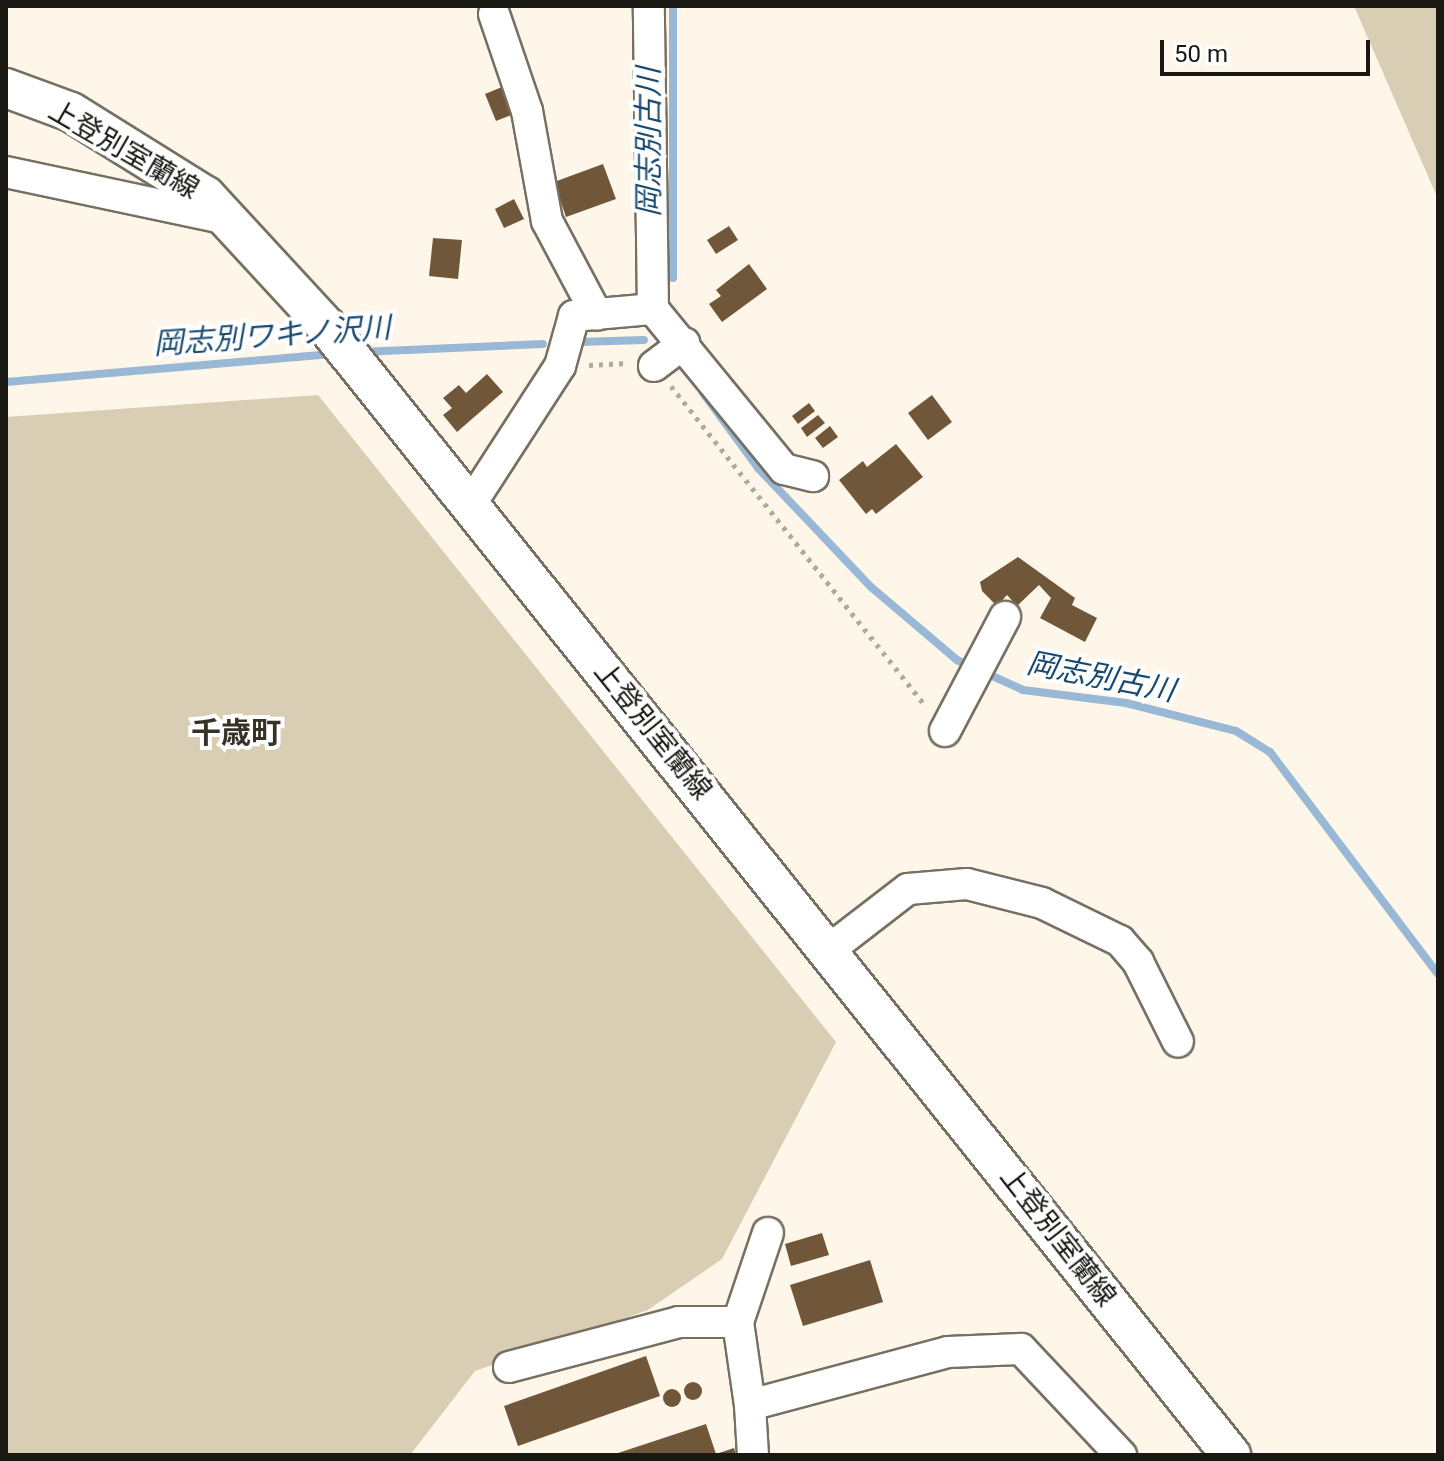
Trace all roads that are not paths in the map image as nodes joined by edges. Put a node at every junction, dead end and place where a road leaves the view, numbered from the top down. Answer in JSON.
{"nodes":[{"id":1,"x":649,"y":6,"type":"edge"},
{"id":2,"x":494,"y":14,"type":"dead end"},
{"id":3,"x":6,"y":88,"type":"edge"},
{"id":4,"x":6,"y":172,"type":"edge"},
{"id":5,"x":227,"y":219,"type":"junction"},
{"id":6,"x":653,"y":309,"type":"junction"},
{"id":7,"x":597,"y":315,"type":"junction"},
{"id":8,"x":684,"y":343,"type":"junction"},
{"id":9,"x":654,"y":366,"type":"road end"},
{"id":10,"x":813,"y":476,"type":"dead end"},
{"id":11,"x":470,"y":505,"type":"junction"},
{"id":12,"x":1005,"y":617,"type":"dead end"},
{"id":13,"x":945,"y":731,"type":"road end"},
{"id":14,"x":830,"y":949,"type":"junction"},
{"id":15,"x":1178,"y":1042,"type":"dead end"},
{"id":16,"x":768,"y":1233,"type":"dead end"},
{"id":17,"x":738,"y":1322,"type":"junction"},
{"id":18,"x":509,"y":1367,"type":"dead end"},
{"id":19,"x":750,"y":1405,"type":"junction"},
{"id":20,"x":753,"y":1455,"type":"edge"},
{"id":21,"x":1121,"y":1455,"type":"edge"},
{"id":22,"x":1231,"y":1455,"type":"edge"}],
"edges":[{"from":1,"to":6,"type":"street"},
{"from":2,"to":7,"type":"street"},
{"from":3,"to":5,"type":"main road","name":"上登別室蘭線"},
{"from":4,"to":5,"type":"street"},
{"from":5,"to":11,"type":"main road","name":"上登別室蘭線"},
{"from":6,"to":7,"type":"street"},
{"from":6,"to":8,"type":"street"},
{"from":7,"to":11,"type":"street"},
{"from":8,"to":9,"type":"street"},
{"from":8,"to":10,"type":"street"},
{"from":11,"to":14,"type":"main road","name":"上登別室蘭線"},
{"from":12,"to":13,"type":"street"},
{"from":14,"to":15,"type":"street"},
{"from":14,"to":22,"type":"main road","name":"上登別室蘭線"},
{"from":16,"to":17,"type":"street"},
{"from":17,"to":18,"type":"street"},
{"from":17,"to":19,"type":"street"},
{"from":19,"to":20,"type":"street"},
{"from":19,"to":21,"type":"street"}]}
